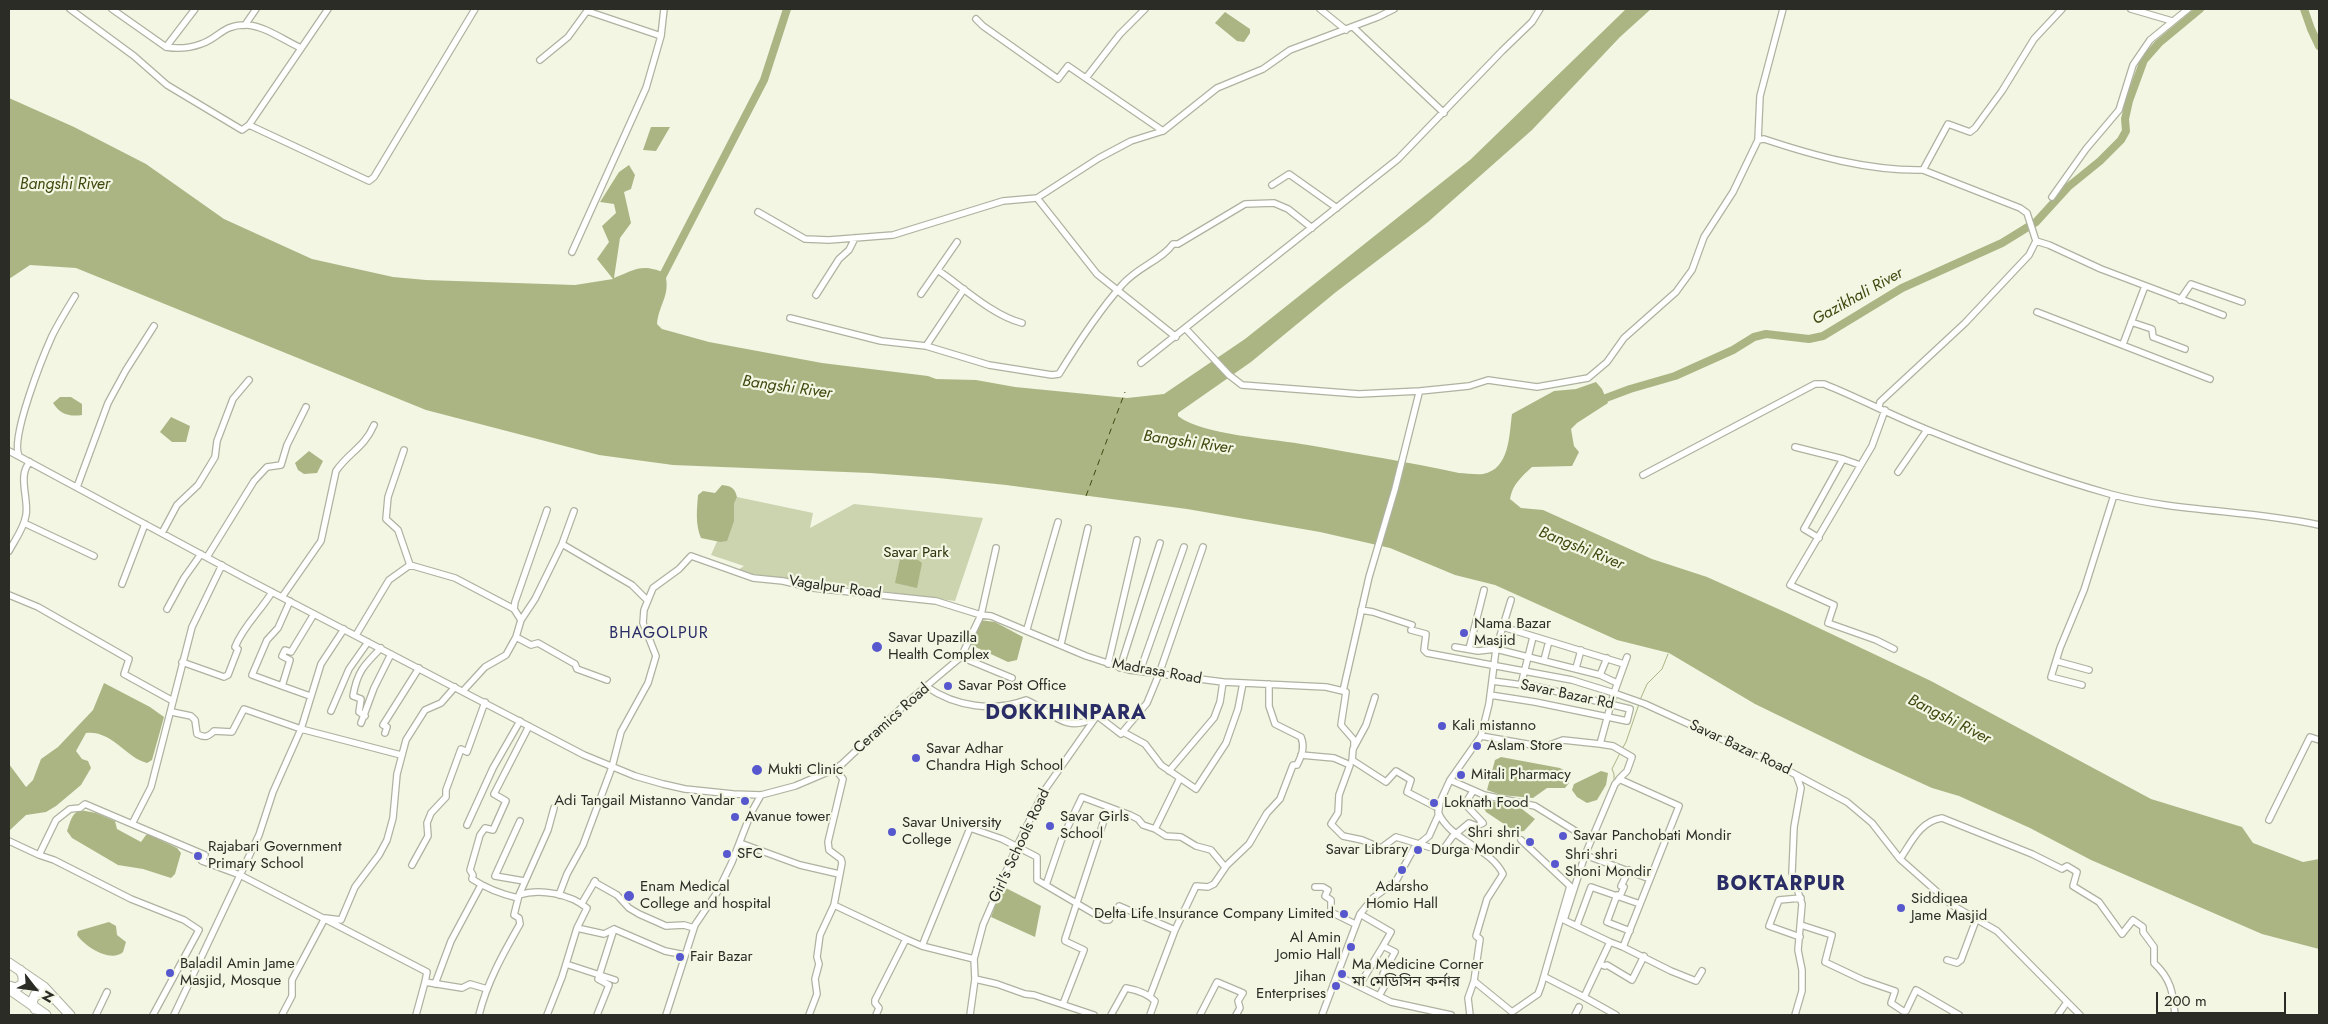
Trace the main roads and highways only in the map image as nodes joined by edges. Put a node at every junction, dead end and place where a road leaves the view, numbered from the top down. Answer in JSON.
{"nodes":[{"id":1,"x":9,"y":963,"type":"edge"},
{"id":2,"x":20,"y":970,"type":"junction"},
{"id":3,"x":9,"y":987,"type":"edge"},
{"id":4,"x":61,"y":1006,"type":"junction"},
{"id":5,"x":35,"y":1009,"type":"junction"},
{"id":6,"x":46,"y":1015,"type":"edge"},
{"id":7,"x":70,"y":1015,"type":"edge"}],
"edges":[{"from":1,"to":2,"type":"highway"},
{"from":2,"to":3,"type":"highway"},
{"from":2,"to":4,"type":"highway"},
{"from":3,"to":5,"type":"highway"},
{"from":4,"to":5,"type":"highway"},
{"from":4,"to":7,"type":"highway"},
{"from":5,"to":6,"type":"highway"}]}
